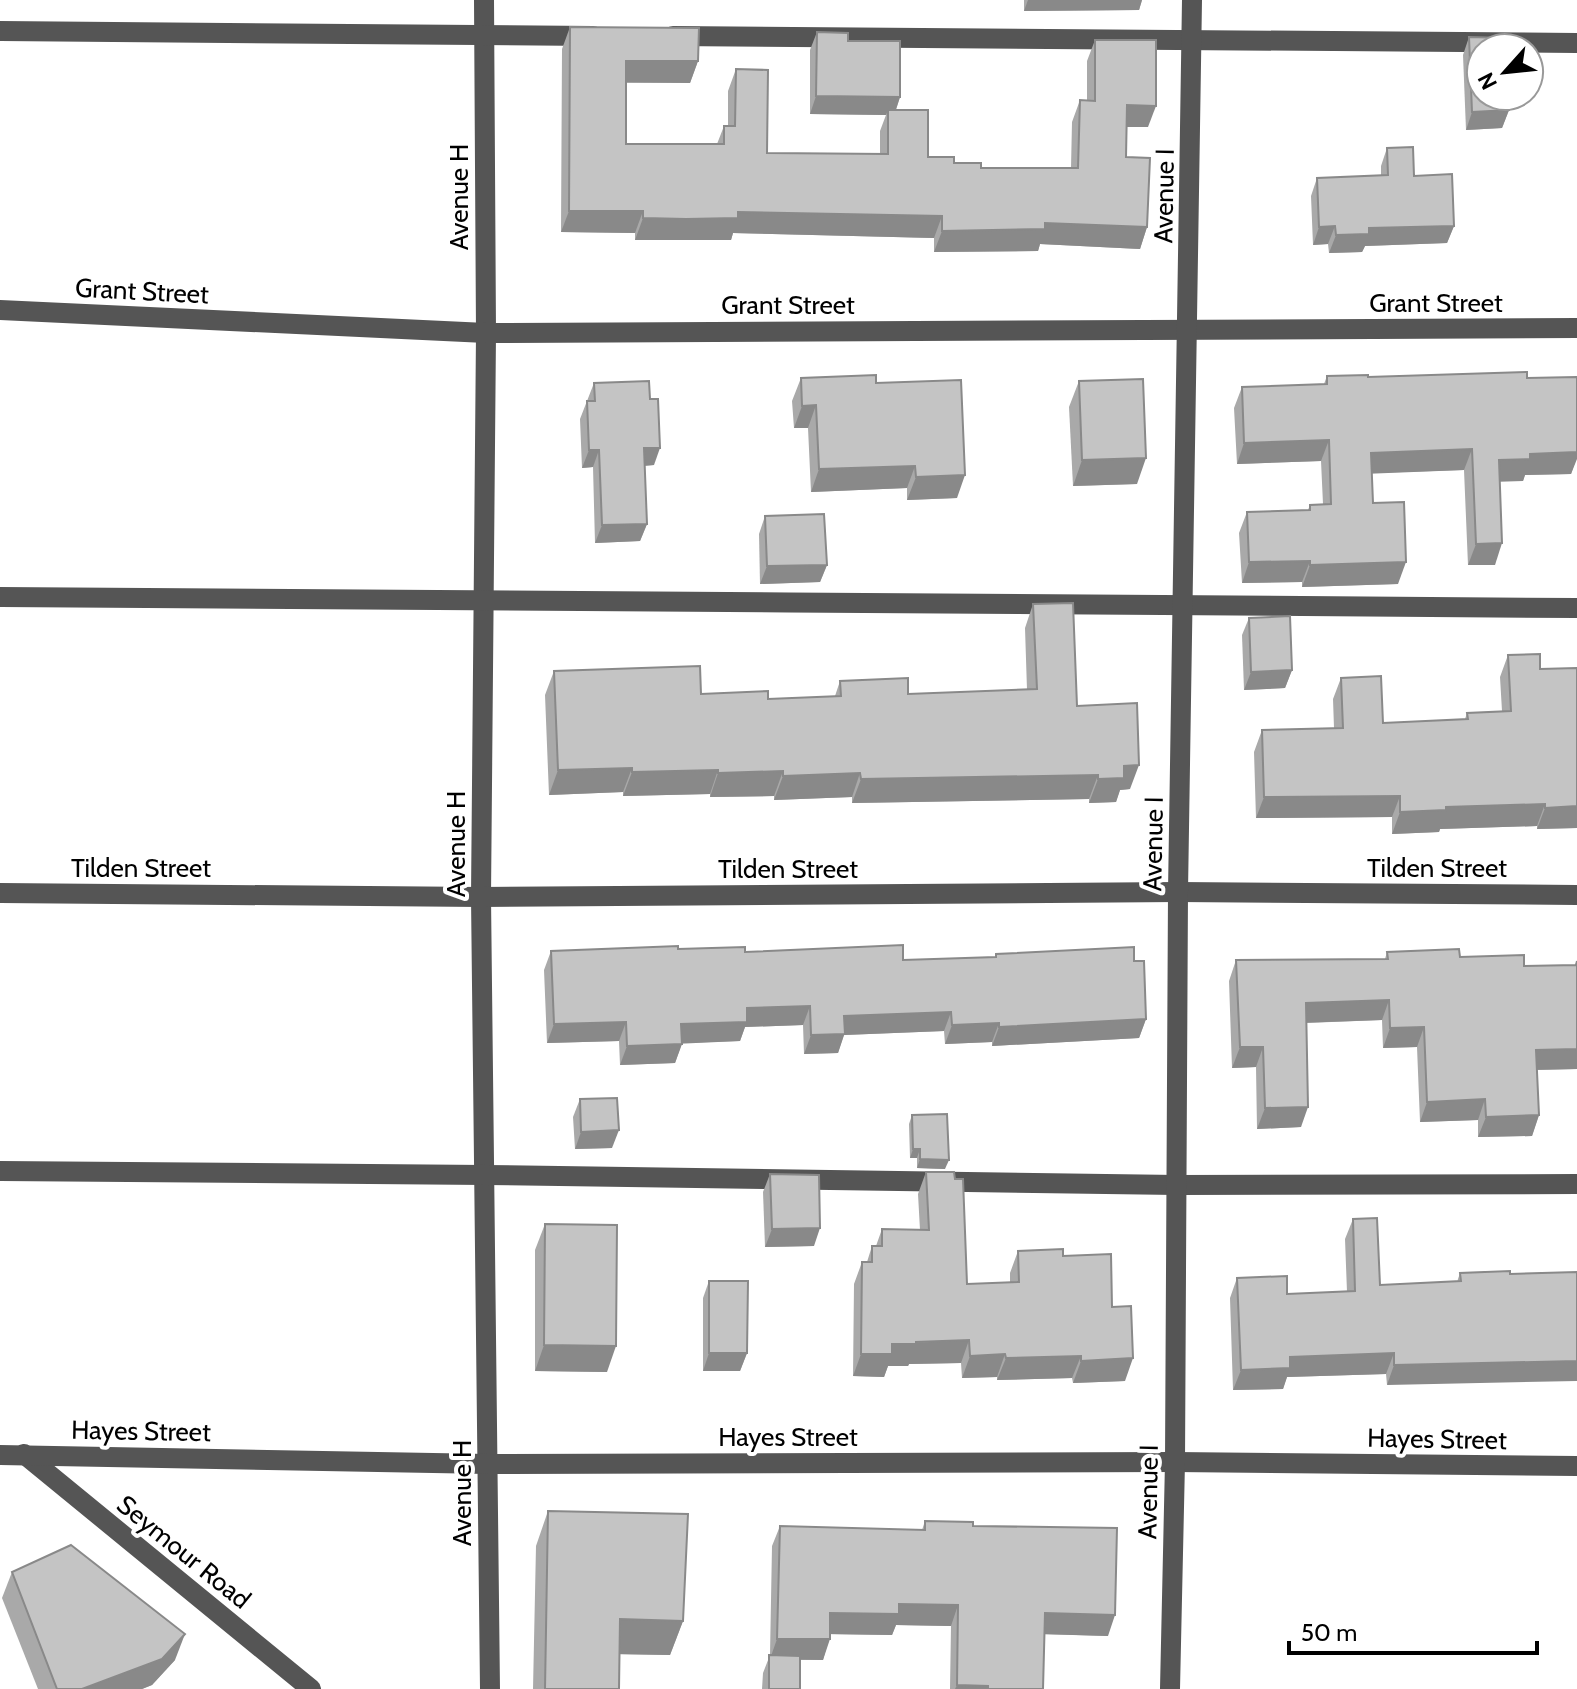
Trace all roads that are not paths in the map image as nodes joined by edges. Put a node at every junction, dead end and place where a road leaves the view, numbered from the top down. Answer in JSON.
{"nodes":[{"id":1,"x":484,"y":0,"type":"edge"},
{"id":2,"x":1192,"y":0,"type":"edge"},
{"id":3,"x":0,"y":31,"type":"edge"},
{"id":4,"x":484,"y":35,"type":"junction"},
{"id":5,"x":610,"y":36,"type":"edge"},
{"id":6,"x":657,"y":36,"type":"edge"},
{"id":7,"x":1191,"y":40,"type":"junction"},
{"id":8,"x":1577,"y":43,"type":"edge"},
{"id":9,"x":0,"y":310,"type":"edge"},
{"id":10,"x":1577,"y":328,"type":"edge"},
{"id":11,"x":1188,"y":329,"type":"junction"},
{"id":12,"x":486,"y":333,"type":"junction"},
{"id":13,"x":0,"y":597,"type":"edge"},
{"id":14,"x":483,"y":603,"type":"junction"},
{"id":15,"x":1183,"y":603,"type":"junction"},
{"id":16,"x":1577,"y":608,"type":"edge"},
{"id":17,"x":1178,"y":892,"type":"junction"},
{"id":18,"x":0,"y":893,"type":"edge"},
{"id":19,"x":1577,"y":895,"type":"edge"},
{"id":20,"x":481,"y":897,"type":"junction"},
{"id":21,"x":0,"y":1171,"type":"edge"},
{"id":22,"x":485,"y":1175,"type":"junction"},
{"id":23,"x":1577,"y":1184,"type":"edge"},
{"id":24,"x":1177,"y":1185,"type":"junction"},
{"id":25,"x":24,"y":1454,"type":"junction"},
{"id":26,"x":0,"y":1455,"type":"edge"},
{"id":27,"x":1175,"y":1462,"type":"junction"},
{"id":28,"x":488,"y":1464,"type":"junction"},
{"id":29,"x":1577,"y":1466,"type":"edge"},
{"id":30,"x":308,"y":1688,"type":"edge"},
{"id":31,"x":490,"y":1689,"type":"edge"},
{"id":32,"x":1170,"y":1689,"type":"edge"}],
"edges":[{"from":1,"to":4,"type":"street","name":"Avenue H"},
{"from":2,"to":7,"type":"street","name":"Avenue I"},
{"from":3,"to":4,"type":"street"},
{"from":4,"to":5,"type":"street"},
{"from":4,"to":12,"type":"street","name":"Avenue H"},
{"from":6,"to":7,"type":"street"},
{"from":7,"to":8,"type":"street"},
{"from":7,"to":11,"type":"street","name":"Avenue I"},
{"from":9,"to":12,"type":"street","name":"Grant Street"},
{"from":10,"to":11,"type":"street","name":"Grant Street"},
{"from":11,"to":12,"type":"street","name":"Grant Street"},
{"from":11,"to":15,"type":"street","name":"Avenue I"},
{"from":12,"to":14,"type":"street","name":"Avenue H"},
{"from":13,"to":14,"type":"street"},
{"from":14,"to":15,"type":"street"},
{"from":14,"to":20,"type":"street","name":"Avenue H"},
{"from":15,"to":16,"type":"street"},
{"from":15,"to":17,"type":"street","name":"Avenue I"},
{"from":17,"to":19,"type":"street","name":"Tilden Street"},
{"from":17,"to":20,"type":"street","name":"Tilden Street"},
{"from":17,"to":24,"type":"street","name":"Avenue I"},
{"from":18,"to":20,"type":"street","name":"Tilden Street"},
{"from":20,"to":22,"type":"street","name":"Avenue H"},
{"from":21,"to":22,"type":"street"},
{"from":22,"to":24,"type":"street"},
{"from":22,"to":28,"type":"street","name":"Avenue H"},
{"from":23,"to":24,"type":"street"},
{"from":24,"to":27,"type":"street","name":"Avenue I"},
{"from":25,"to":26,"type":"street","name":"Hayes Street"},
{"from":25,"to":28,"type":"street","name":"Hayes Street"},
{"from":25,"to":30,"type":"street","name":"Seymour Road"},
{"from":27,"to":28,"type":"street","name":"Hayes Street"},
{"from":27,"to":29,"type":"street","name":"Hayes Street"},
{"from":27,"to":32,"type":"street","name":"Avenue I"},
{"from":28,"to":31,"type":"street","name":"Avenue H"}]}
